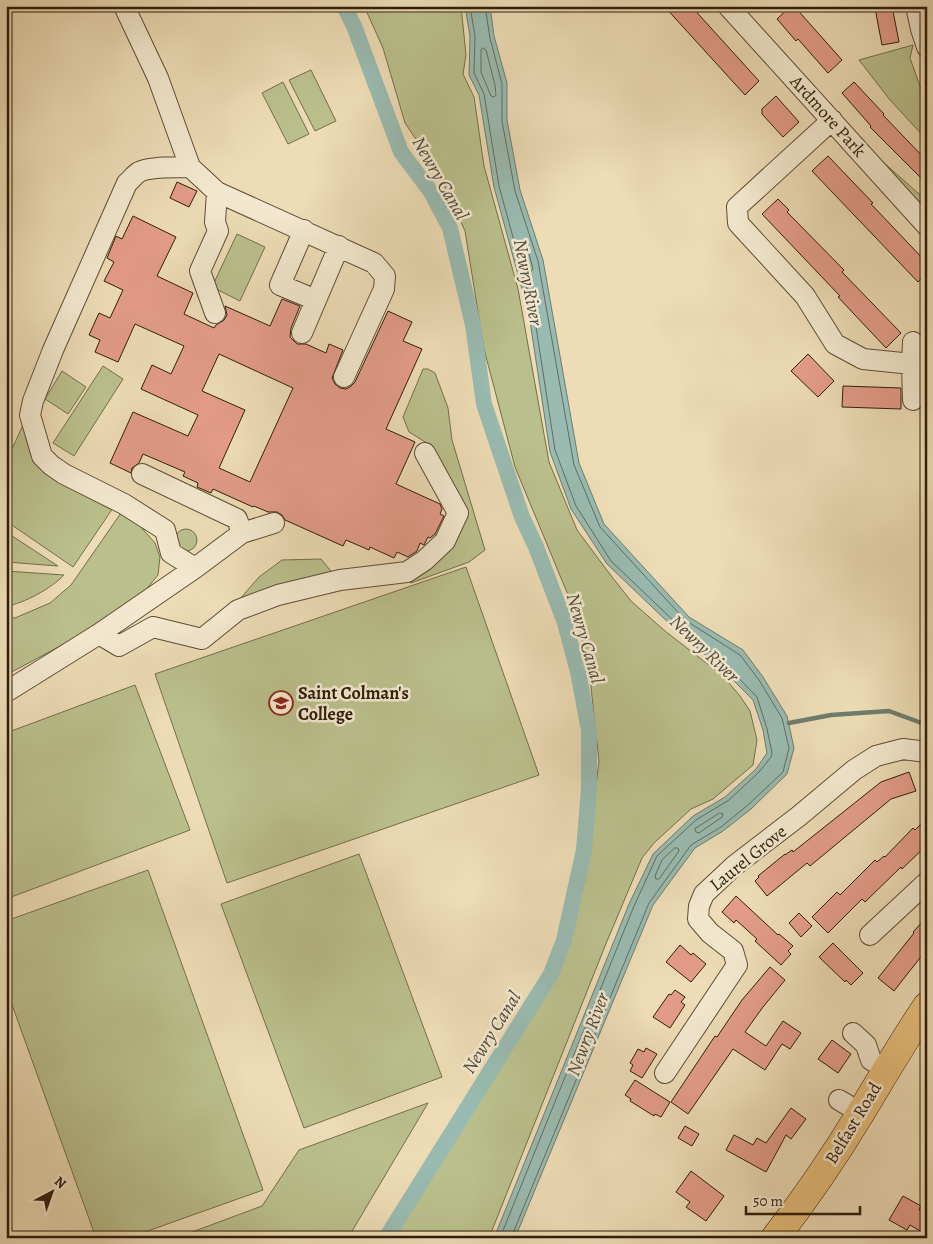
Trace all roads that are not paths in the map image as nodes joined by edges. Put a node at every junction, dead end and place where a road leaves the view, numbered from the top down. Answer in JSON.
{"nodes":[{"id":1,"x":124,"y":6,"type":"edge"},
{"id":2,"x":728,"y":6,"type":"edge"},
{"id":3,"x":916,"y":6,"type":"edge"},
{"id":4,"x":927,"y":47,"type":"edge"},
{"id":5,"x":832,"y":120,"type":"junction"},
{"id":6,"x":190,"y":167,"type":"junction"},
{"id":7,"x":217,"y":192,"type":"junction"},
{"id":8,"x":927,"y":226,"type":"edge"},
{"id":9,"x":304,"y":230,"type":"junction"},
{"id":10,"x":340,"y":246,"type":"junction"},
{"id":11,"x":316,"y":300,"type":"junction"},
{"id":12,"x":215,"y":313,"type":"dead end"},
{"id":13,"x":302,"y":333,"type":"dead end"},
{"id":14,"x":913,"y":342,"type":"dead end"},
{"id":15,"x":912,"y":364,"type":"junction"},
{"id":16,"x":344,"y":376,"type":"dead end"},
{"id":17,"x":913,"y":400,"type":"dead end"},
{"id":18,"x":425,"y":454,"type":"dead end"},
{"id":19,"x":142,"y":474,"type":"dead end"},
{"id":20,"x":274,"y":523,"type":"dead end"},
{"id":21,"x":242,"y":533,"type":"junction"},
{"id":22,"x":195,"y":568,"type":"junction"},
{"id":23,"x":98,"y":634,"type":"junction"},
{"id":24,"x":6,"y":692,"type":"edge"},
{"id":25,"x":927,"y":752,"type":"edge"},
{"id":26,"x":927,"y":882,"type":"edge"},
{"id":27,"x":870,"y":935,"type":"dead end"},
{"id":28,"x":927,"y":1006,"type":"edge"},
{"id":29,"x":853,"y":1033,"type":"dead end"},
{"id":30,"x":886,"y":1069,"type":"junction"},
{"id":31,"x":665,"y":1073,"type":"dead end"},
{"id":32,"x":776,"y":1238,"type":"edge"}],
"edges":[{"from":1,"to":6,"type":"street"},
{"from":2,"to":5,"type":"street","name":"Ardmore Park"},
{"from":3,"to":4,"type":"street"},
{"from":5,"to":8,"type":"street","name":"Ardmore Park"},
{"from":5,"to":15,"type":"street"},
{"from":6,"to":7,"type":"street"},
{"from":6,"to":22,"type":"street"},
{"from":7,"to":9,"type":"street"},
{"from":7,"to":12,"type":"street"},
{"from":9,"to":10,"type":"street"},
{"from":9,"to":11,"type":"street"},
{"from":10,"to":11,"type":"street"},
{"from":10,"to":16,"type":"street"},
{"from":11,"to":13,"type":"street"},
{"from":14,"to":15,"type":"street"},
{"from":15,"to":17,"type":"street"},
{"from":18,"to":23,"type":"street"},
{"from":19,"to":21,"type":"street"},
{"from":20,"to":21,"type":"street"},
{"from":21,"to":22,"type":"street"},
{"from":22,"to":23,"type":"street"},
{"from":23,"to":24,"type":"street"},
{"from":25,"to":31,"type":"street","name":"Laurel Grove"},
{"from":26,"to":27,"type":"street"},
{"from":28,"to":30,"type":"highway","name":"Belfast Road"},
{"from":29,"to":30,"type":"street"},
{"from":30,"to":32,"type":"highway","name":"Belfast Road"}]}
